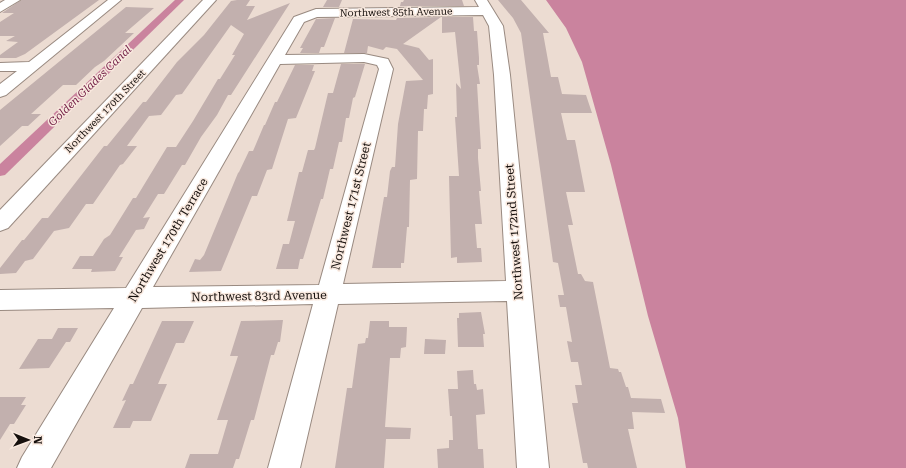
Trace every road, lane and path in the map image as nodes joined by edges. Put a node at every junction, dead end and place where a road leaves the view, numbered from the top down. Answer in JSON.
{"nodes":[{"id":1,"x":14,"y":0,"type":"edge"},
{"id":2,"x":115,"y":0,"type":"edge"},
{"id":3,"x":210,"y":0,"type":"edge"},
{"id":4,"x":384,"y":0,"type":"edge"},
{"id":5,"x":483,"y":5,"type":"edge"},
{"id":6,"x":0,"y":8,"type":"edge"},
{"id":7,"x":379,"y":12,"type":"junction"},
{"id":8,"x":306,"y":16,"type":"joint"},
{"id":9,"x":277,"y":60,"type":"junction"},
{"id":10,"x":0,"y":66,"type":"edge"},
{"id":11,"x":31,"y":66,"type":"junction"},
{"id":12,"x":0,"y":92,"type":"edge"},
{"id":13,"x":0,"y":222,"type":"edge"},
{"id":14,"x":518,"y":291,"type":"junction"},
{"id":15,"x":328,"y":295,"type":"junction"},
{"id":16,"x":133,"y":298,"type":"junction"},
{"id":17,"x":0,"y":300,"type":"edge"},
{"id":18,"x":34,"y":468,"type":"edge"},
{"id":19,"x":284,"y":468,"type":"edge"},
{"id":20,"x":533,"y":468,"type":"edge"}],
"edges":[{"from":1,"to":6,"type":"street"},
{"from":2,"to":11,"type":"street"},
{"from":3,"to":13,"type":"street","name":"Northwest 170th Street"},
{"from":4,"to":7,"type":"street"},
{"from":5,"to":7,"type":"street","name":"Northwest 85th Avenue"},
{"from":5,"to":14,"type":"street","name":"Northwest 172nd Street"},
{"from":7,"to":8,"type":"street","name":"Northwest 85th Avenue"},
{"from":8,"to":9,"type":"street","name":"Northwest 170th Terrace"},
{"from":9,"to":15,"type":"street","name":"Northwest 171st Street"},
{"from":9,"to":16,"type":"street","name":"Northwest 170th Terrace"},
{"from":10,"to":11,"type":"street"},
{"from":11,"to":12,"type":"street"},
{"from":14,"to":15,"type":"street","name":"Northwest 83rd Avenue"},
{"from":14,"to":20,"type":"street","name":"Northwest 172nd Street"},
{"from":15,"to":16,"type":"street","name":"Northwest 83rd Avenue"},
{"from":15,"to":19,"type":"street","name":"Northwest 171st Street"},
{"from":16,"to":17,"type":"street","name":"Northwest 83rd Avenue"},
{"from":16,"to":18,"type":"street","name":"Northwest 170th Terrace"}]}
